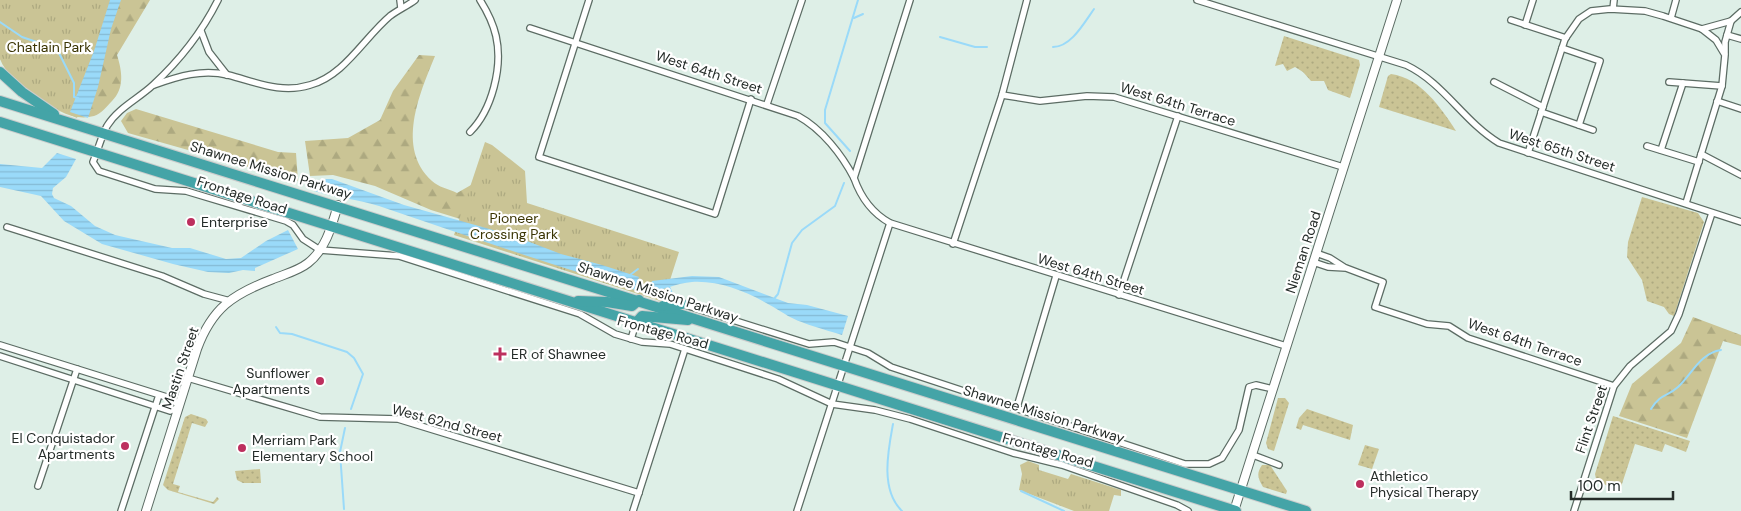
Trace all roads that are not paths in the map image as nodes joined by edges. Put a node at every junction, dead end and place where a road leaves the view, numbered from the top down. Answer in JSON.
{"nodes":[{"id":1,"x":218,"y":0,"type":"edge"},
{"id":2,"x":400,"y":0,"type":"edge"},
{"id":3,"x":415,"y":0,"type":"edge"},
{"id":4,"x":480,"y":0,"type":"edge"},
{"id":5,"x":589,"y":0,"type":"edge"},
{"id":6,"x":802,"y":0,"type":"edge"},
{"id":7,"x":910,"y":0,"type":"edge"},
{"id":8,"x":1027,"y":0,"type":"edge"},
{"id":9,"x":1197,"y":0,"type":"edge"},
{"id":10,"x":1397,"y":0,"type":"edge"},
{"id":11,"x":1533,"y":0,"type":"edge"},
{"id":12,"x":1614,"y":0,"type":"edge"},
{"id":13,"x":1676,"y":0,"type":"edge"},
{"id":14,"x":1218,"y":3,"type":"edge"},
{"id":15,"x":401,"y":8,"type":"junction"},
{"id":16,"x":1613,"y":9,"type":"junction"},
{"id":17,"x":1741,"y":12,"type":"edge"},
{"id":18,"x":1671,"y":18,"type":"junction"},
{"id":19,"x":1511,"y":20,"type":"dead end"},
{"id":20,"x":1731,"y":21,"type":"junction"},
{"id":21,"x":1526,"y":25,"type":"junction"},
{"id":22,"x":530,"y":28,"type":"dead end"},
{"id":23,"x":1702,"y":29,"type":"junction"},
{"id":24,"x":201,"y":31,"type":"junction"},
{"id":25,"x":1727,"y":34,"type":"junction"},
{"id":26,"x":1566,"y":38,"type":"junction"},
{"id":27,"x":1741,"y":39,"type":"edge"},
{"id":28,"x":576,"y":43,"type":"junction"},
{"id":29,"x":1562,"y":48,"type":"junction"},
{"id":30,"x":1725,"y":55,"type":"junction"},
{"id":31,"x":1379,"y":56,"type":"junction"},
{"id":32,"x":0,"y":72,"type":"edge"},
{"id":33,"x":227,"y":75,"type":"junction"},
{"id":34,"x":1494,"y":82,"type":"dead end"},
{"id":35,"x":1668,"y":82,"type":"dead end"},
{"id":36,"x":1683,"y":83,"type":"junction"},
{"id":37,"x":152,"y":86,"type":"junction"},
{"id":38,"x":1722,"y":86,"type":"junction"},
{"id":39,"x":1002,"y":95,"type":"junction"},
{"id":40,"x":751,"y":99,"type":"junction"},
{"id":41,"x":0,"y":101,"type":"edge"},
{"id":42,"x":1717,"y":101,"type":"junction"},
{"id":43,"x":767,"y":104,"type":"junction"},
{"id":44,"x":1542,"y":109,"type":"junction"},
{"id":45,"x":1741,"y":109,"type":"edge"},
{"id":46,"x":1178,"y":116,"type":"junction"},
{"id":47,"x":63,"y":120,"type":"junction"},
{"id":48,"x":0,"y":122,"type":"edge"},
{"id":49,"x":1579,"y":125,"type":"junction"},
{"id":50,"x":1593,"y":130,"type":"dead end"},
{"id":51,"x":470,"y":132,"type":"dead end"},
{"id":52,"x":105,"y":133,"type":"junction"},
{"id":53,"x":1647,"y":146,"type":"dead end"},
{"id":54,"x":1661,"y":150,"type":"junction"},
{"id":55,"x":97,"y":152,"type":"junction"},
{"id":56,"x":1528,"y":153,"type":"junction"},
{"id":57,"x":1701,"y":154,"type":"junction"},
{"id":58,"x":1699,"y":162,"type":"junction"},
{"id":59,"x":1343,"y":167,"type":"junction"},
{"id":60,"x":1741,"y":175,"type":"edge"},
{"id":61,"x":854,"y":178,"type":"junction"},
{"id":62,"x":1686,"y":203,"type":"junction"},
{"id":63,"x":338,"y":205,"type":"junction"},
{"id":64,"x":1712,"y":213,"type":"junction"},
{"id":65,"x":1741,"y":222,"type":"edge"},
{"id":66,"x":890,"y":223,"type":"junction"},
{"id":67,"x":7,"y":227,"type":"dead end"},
{"id":68,"x":331,"y":227,"type":"junction"},
{"id":69,"x":953,"y":244,"type":"junction"},
{"id":70,"x":320,"y":250,"type":"junction"},
{"id":71,"x":1316,"y":253,"type":"junction"},
{"id":72,"x":1313,"y":262,"type":"junction"},
{"id":73,"x":1346,"y":268,"type":"junction"},
{"id":74,"x":1056,"y":276,"type":"junction"},
{"id":75,"x":1119,"y":295,"type":"junction"},
{"id":76,"x":639,"y":300,"type":"junction"},
{"id":77,"x":230,"y":301,"type":"junction"},
{"id":78,"x":565,"y":301,"type":"junction"},
{"id":79,"x":682,"y":304,"type":"joint"},
{"id":80,"x":660,"y":306,"type":"junction"},
{"id":81,"x":701,"y":320,"type":"junction"},
{"id":82,"x":636,"y":323,"type":"junction"},
{"id":83,"x":631,"y":339,"type":"junction"},
{"id":84,"x":0,"y":345,"type":"edge"},
{"id":85,"x":1286,"y":346,"type":"junction"},
{"id":86,"x":850,"y":347,"type":"junction"},
{"id":87,"x":686,"y":349,"type":"junction"},
{"id":88,"x":0,"y":356,"type":"edge"},
{"id":89,"x":844,"y":366,"type":"junction"},
{"id":90,"x":77,"y":369,"type":"junction"},
{"id":91,"x":74,"y":378,"type":"junction"},
{"id":92,"x":188,"y":378,"type":"junction"},
{"id":93,"x":838,"y":386,"type":"junction"},
{"id":94,"x":1614,"y":386,"type":"junction"},
{"id":95,"x":1273,"y":389,"type":"junction"},
{"id":96,"x":160,"y":395,"type":"junction"},
{"id":97,"x":832,"y":404,"type":"junction"},
{"id":98,"x":156,"y":406,"type":"junction"},
{"id":99,"x":179,"y":407,"type":"junction"},
{"id":100,"x":1017,"y":407,"type":"junction"},
{"id":101,"x":1253,"y":455,"type":"junction"},
{"id":102,"x":1279,"y":465,"type":"dead end"},
{"id":103,"x":38,"y":486,"type":"dead end"},
{"id":104,"x":1241,"y":491,"type":"junction"},
{"id":105,"x":639,"y":493,"type":"junction"},
{"id":106,"x":121,"y":511,"type":"edge"},
{"id":107,"x":146,"y":511,"type":"edge"},
{"id":108,"x":633,"y":511,"type":"edge"},
{"id":109,"x":797,"y":511,"type":"edge"},
{"id":110,"x":1188,"y":511,"type":"edge"},
{"id":111,"x":1235,"y":511,"type":"edge"},
{"id":112,"x":1306,"y":511,"type":"edge"},
{"id":113,"x":1574,"y":511,"type":"edge"}],
"edges":[{"from":1,"to":24,"type":"street"},
{"from":2,"to":15,"type":"street"},
{"from":3,"to":15,"type":"street"},
{"from":4,"to":51,"type":"street"},
{"from":5,"to":28,"type":"street"},
{"from":6,"to":43,"type":"street"},
{"from":7,"to":61,"type":"street"},
{"from":8,"to":39,"type":"street"},
{"from":9,"to":14,"type":"street","name":"West 65th Street"},
{"from":10,"to":31,"type":"main road","name":"Nieman Road"},
{"from":11,"to":21,"type":"street"},
{"from":12,"to":16,"type":"street"},
{"from":13,"to":18,"type":"street"},
{"from":14,"to":31,"type":"street","name":"West 65th Street"},
{"from":15,"to":33,"type":"street"},
{"from":16,"to":18,"type":"street"},
{"from":16,"to":26,"type":"street"},
{"from":17,"to":20,"type":"street"},
{"from":18,"to":23,"type":"street"},
{"from":19,"to":21,"type":"street"},
{"from":20,"to":23,"type":"street"},
{"from":20,"to":25,"type":"street"},
{"from":21,"to":26,"type":"street"},
{"from":22,"to":28,"type":"street","name":"West 64th Street"},
{"from":23,"to":30,"type":"street"},
{"from":24,"to":33,"type":"street"},
{"from":24,"to":37,"type":"street"},
{"from":25,"to":27,"type":"street"},
{"from":25,"to":30,"type":"street"},
{"from":26,"to":29,"type":"street"},
{"from":28,"to":40,"type":"street","name":"West 64th Street"},
{"from":28,"to":40,"type":"street"},
{"from":29,"to":44,"type":"street"},
{"from":29,"to":49,"type":"street"},
{"from":30,"to":38,"type":"street"},
{"from":31,"to":56,"type":"street","name":"West 65th Street"},
{"from":31,"to":59,"type":"main road","name":"Nieman Road"},
{"from":32,"to":47,"type":"highway"},
{"from":33,"to":37,"type":"street"},
{"from":34,"to":44,"type":"street"},
{"from":35,"to":36,"type":"street"},
{"from":36,"to":38,"type":"street"},
{"from":36,"to":54,"type":"street"},
{"from":37,"to":52,"type":"street"},
{"from":38,"to":42,"type":"street"},
{"from":39,"to":46,"type":"street","name":"West 64th Terrace"},
{"from":39,"to":69,"type":"street"},
{"from":40,"to":43,"type":"street","name":"West 64th Street"},
{"from":41,"to":47,"type":"highway","name":"Shawnee Mission Parkway"},
{"from":42,"to":45,"type":"street"},
{"from":42,"to":57,"type":"street"},
{"from":43,"to":61,"type":"street","name":"West 64th Street"},
{"from":44,"to":49,"type":"street"},
{"from":44,"to":56,"type":"street"},
{"from":46,"to":59,"type":"street","name":"West 64th Terrace"},
{"from":46,"to":75,"type":"street"},
{"from":47,"to":52,"type":"highway","name":"Shawnee Mission Parkway"},
{"from":48,"to":55,"type":"highway"},
{"from":49,"to":50,"type":"street"},
{"from":52,"to":55,"type":"street"},
{"from":52,"to":63,"type":"highway","name":"Shawnee Mission Parkway"},
{"from":53,"to":54,"type":"street"},
{"from":54,"to":58,"type":"street"},
{"from":55,"to":68,"type":"highway"},
{"from":55,"to":70,"type":"street","name":"Frontage Road"},
{"from":56,"to":62,"type":"street","name":"West 65th Street"},
{"from":57,"to":58,"type":"street"},
{"from":57,"to":60,"type":"street"},
{"from":58,"to":62,"type":"street"},
{"from":59,"to":71,"type":"main road","name":"Nieman Road"},
{"from":61,"to":66,"type":"street","name":"West 64th Street"},
{"from":62,"to":64,"type":"street","name":"West 65th Street"},
{"from":63,"to":68,"type":"main road","name":"Mastin Street"},
{"from":63,"to":76,"type":"highway","name":"Shawnee Mission Parkway"},
{"from":64,"to":65,"type":"street","name":"West 65th Street"},
{"from":64,"to":94,"type":"street","name":"Flint Street"},
{"from":66,"to":69,"type":"street","name":"West 64th Street"},
{"from":66,"to":86,"type":"street"},
{"from":67,"to":77,"type":"street"},
{"from":68,"to":70,"type":"main road","name":"Mastin Street"},
{"from":68,"to":78,"type":"highway"},
{"from":69,"to":74,"type":"street","name":"West 64th Street"},
{"from":70,"to":77,"type":"main road","name":"Mastin Street"},
{"from":70,"to":83,"type":"street","name":"Frontage Road"},
{"from":71,"to":72,"type":"main road","name":"Nieman Road"},
{"from":71,"to":73,"type":"street","name":"West 64th Terrace"},
{"from":72,"to":73,"type":"street","name":"West 64th Terrace"},
{"from":72,"to":85,"type":"main road","name":"Nieman Road"},
{"from":73,"to":94,"type":"street","name":"West 64th Terrace"},
{"from":74,"to":75,"type":"street","name":"West 64th Street"},
{"from":74,"to":100,"type":"street"},
{"from":75,"to":85,"type":"street","name":"West 64th Street"},
{"from":76,"to":78,"type":"highway"},
{"from":76,"to":80,"type":"highway","name":"Shawnee Mission Parkway"},
{"from":77,"to":92,"type":"main road","name":"Mastin Street"},
{"from":78,"to":82,"type":"highway"},
{"from":79,"to":80,"type":"highway"},
{"from":79,"to":86,"type":"street","name":"Frontage Road"},
{"from":80,"to":81,"type":"highway","name":"Shawnee Mission Parkway"},
{"from":81,"to":82,"type":"highway"},
{"from":81,"to":89,"type":"highway","name":"Shawnee Mission Parkway"},
{"from":82,"to":83,"type":"street"},
{"from":82,"to":93,"type":"highway"},
{"from":83,"to":87,"type":"street","name":"Frontage Road"},
{"from":84,"to":90,"type":"street"},
{"from":85,"to":95,"type":"main road","name":"Nieman Road"},
{"from":86,"to":89,"type":"street"},
{"from":86,"to":100,"type":"street","name":"Frontage Road"},
{"from":87,"to":97,"type":"street","name":"Frontage Road"},
{"from":87,"to":105,"type":"street"},
{"from":88,"to":91,"type":"street"},
{"from":89,"to":93,"type":"street"},
{"from":89,"to":104,"type":"highway","name":"Shawnee Mission Parkway"},
{"from":90,"to":91,"type":"street"},
{"from":90,"to":96,"type":"street"},
{"from":91,"to":98,"type":"street"},
{"from":91,"to":103,"type":"street"},
{"from":92,"to":99,"type":"main road","name":"Mastin Street"},
{"from":92,"to":105,"type":"street","name":"West 62nd Street"},
{"from":93,"to":97,"type":"street"},
{"from":93,"to":111,"type":"highway"},
{"from":94,"to":113,"type":"street","name":"Flint Street"},
{"from":95,"to":100,"type":"street","name":"Frontage Road"},
{"from":95,"to":101,"type":"main road","name":"Nieman Road"},
{"from":96,"to":98,"type":"street"},
{"from":96,"to":99,"type":"street"},
{"from":97,"to":109,"type":"street"},
{"from":97,"to":110,"type":"street","name":"Frontage Road"},
{"from":98,"to":99,"type":"street"},
{"from":98,"to":106,"type":"street"},
{"from":99,"to":107,"type":"main road","name":"Mastin Street"},
{"from":101,"to":102,"type":"street"},
{"from":101,"to":104,"type":"main road","name":"Nieman Road"},
{"from":104,"to":111,"type":"main road","name":"Nieman Road"},
{"from":104,"to":112,"type":"highway","name":"Shawnee Mission Parkway"},
{"from":105,"to":108,"type":"street"}]}
